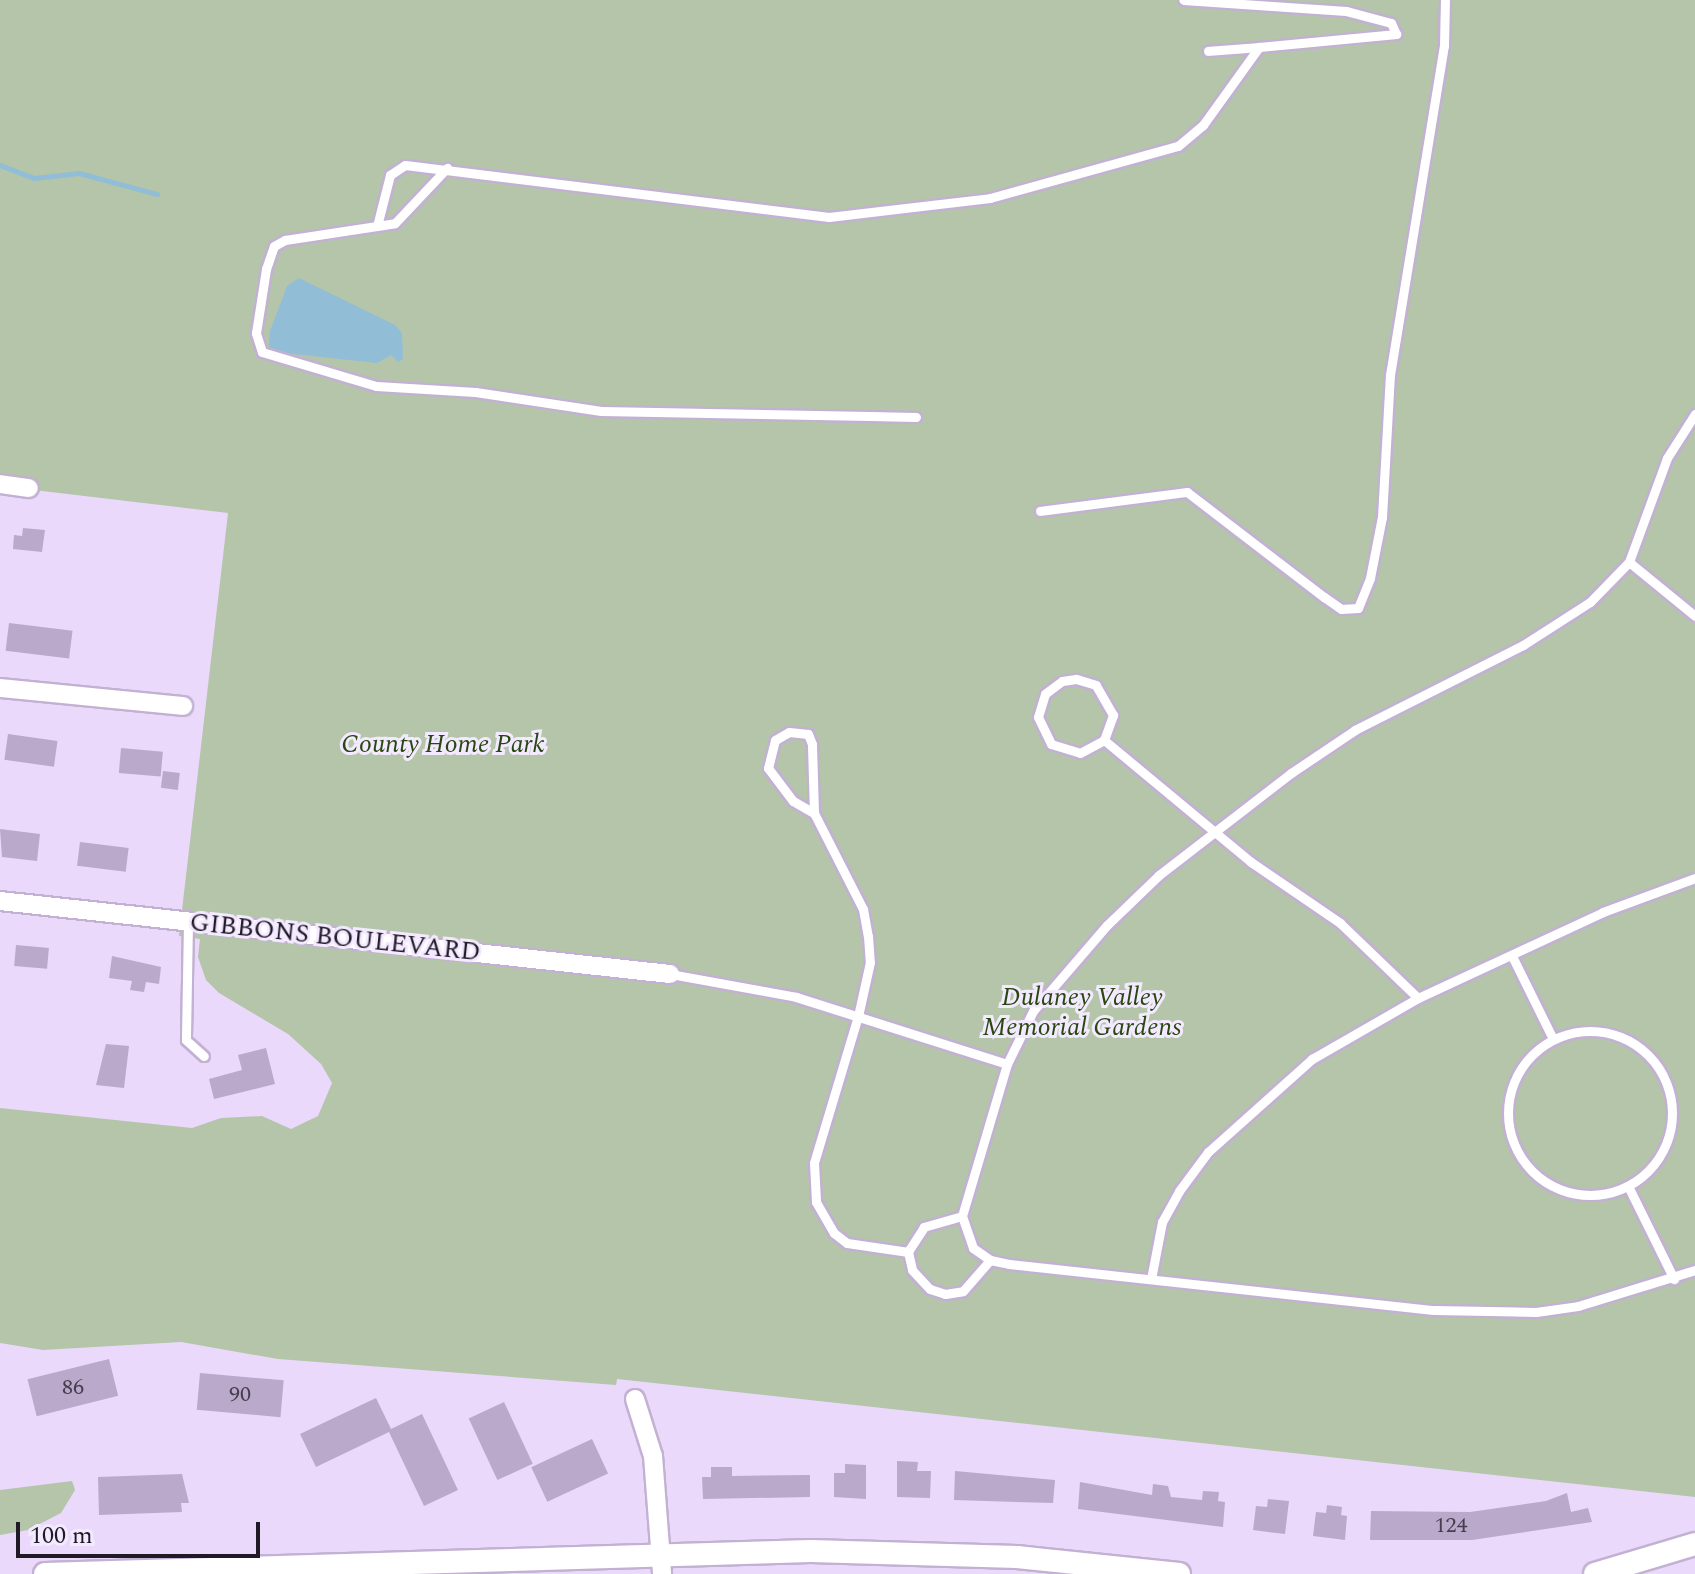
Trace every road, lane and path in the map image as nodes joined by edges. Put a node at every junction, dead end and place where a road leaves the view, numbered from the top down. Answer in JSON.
{"nodes":[{"id":1,"x":1183,"y":0,"type":"edge"},
{"id":2,"x":1445,"y":0,"type":"edge"},
{"id":3,"x":1259,"y":47,"type":"junction"},
{"id":4,"x":1208,"y":51,"type":"dead end"},
{"id":5,"x":447,"y":168,"type":"junction"},
{"id":6,"x":377,"y":226,"type":"junction"},
{"id":7,"x":1695,"y":414,"type":"edge"},
{"id":8,"x":916,"y":417,"type":"dead end"},
{"id":9,"x":0,"y":484,"type":"edge"},
{"id":10,"x":29,"y":488,"type":"dead end"},
{"id":11,"x":1040,"y":511,"type":"dead end"},
{"id":12,"x":1629,"y":562,"type":"junction"},
{"id":13,"x":1695,"y":616,"type":"edge"},
{"id":14,"x":0,"y":688,"type":"edge"},
{"id":15,"x":183,"y":706,"type":"dead end"},
{"id":16,"x":1104,"y":740,"type":"junction"},
{"id":17,"x":814,"y":813,"type":"junction"},
{"id":18,"x":1212,"y":831,"type":"junction"},
{"id":19,"x":1695,"y":878,"type":"edge"},
{"id":20,"x":0,"y":901,"type":"edge"},
{"id":21,"x":188,"y":922,"type":"junction"},
{"id":22,"x":1512,"y":956,"type":"junction"},
{"id":23,"x":670,"y":974,"type":"joint"},
{"id":24,"x":1418,"y":998,"type":"junction"},
{"id":25,"x":858,"y":1016,"type":"junction"},
{"id":26,"x":1553,"y":1039,"type":"junction"},
{"id":27,"x":204,"y":1056,"type":"dead end"},
{"id":28,"x":1007,"y":1064,"type":"junction"},
{"id":29,"x":1628,"y":1186,"type":"junction"},
{"id":30,"x":962,"y":1216,"type":"junction"},
{"id":31,"x":908,"y":1252,"type":"junction"},
{"id":32,"x":990,"y":1260,"type":"junction"},
{"id":33,"x":1695,"y":1270,"type":"edge"},
{"id":34,"x":1151,"y":1279,"type":"junction"},
{"id":35,"x":1674,"y":1279,"type":"junction"},
{"id":36,"x":635,"y":1399,"type":"dead end"},
{"id":37,"x":1695,"y":1544,"type":"edge"},
{"id":38,"x":662,"y":1564,"type":"edge"},
{"id":39,"x":430,"y":1568,"type":"edge"},
{"id":40,"x":45,"y":1574,"type":"edge"},
{"id":41,"x":1179,"y":1574,"type":"edge"},
{"id":42,"x":1595,"y":1574,"type":"edge"}],
"edges":[{"from":1,"to":3,"type":"lane"},
{"from":2,"to":11,"type":"lane"},
{"from":3,"to":4,"type":"lane"},
{"from":3,"to":5,"type":"lane"},
{"from":5,"to":6,"type":"lane"},
{"from":5,"to":6,"type":"lane"},
{"from":6,"to":8,"type":"lane"},
{"from":7,"to":12,"type":"lane"},
{"from":9,"to":10,"type":"street"},
{"from":12,"to":13,"type":"lane"},
{"from":12,"to":18,"type":"lane"},
{"from":14,"to":15,"type":"street"},
{"from":16,"to":16,"type":"lane"},
{"from":16,"to":18,"type":"lane"},
{"from":17,"to":17,"type":"lane"},
{"from":17,"to":25,"type":"lane"},
{"from":18,"to":24,"type":"lane"},
{"from":18,"to":28,"type":"lane"},
{"from":19,"to":22,"type":"lane"},
{"from":20,"to":21,"type":"street","name":"GIBBONS BOULEVARD"},
{"from":21,"to":23,"type":"street","name":"GIBBONS BOULEVARD"},
{"from":21,"to":27,"type":"lane"},
{"from":22,"to":24,"type":"lane"},
{"from":22,"to":26,"type":"lane"},
{"from":23,"to":25,"type":"lane"},
{"from":24,"to":34,"type":"lane"},
{"from":25,"to":28,"type":"lane"},
{"from":25,"to":31,"type":"lane"},
{"from":26,"to":29,"type":"lane"},
{"from":26,"to":29,"type":"lane"},
{"from":28,"to":30,"type":"lane"},
{"from":29,"to":35,"type":"lane"},
{"from":30,"to":31,"type":"lane"},
{"from":30,"to":32,"type":"lane"},
{"from":31,"to":32,"type":"lane"},
{"from":32,"to":34,"type":"lane"},
{"from":33,"to":35,"type":"lane"},
{"from":34,"to":35,"type":"lane"},
{"from":36,"to":38,"type":"street"},
{"from":37,"to":42,"type":"street"},
{"from":38,"to":39,"type":"street"},
{"from":38,"to":41,"type":"street"},
{"from":39,"to":40,"type":"street"}]}
